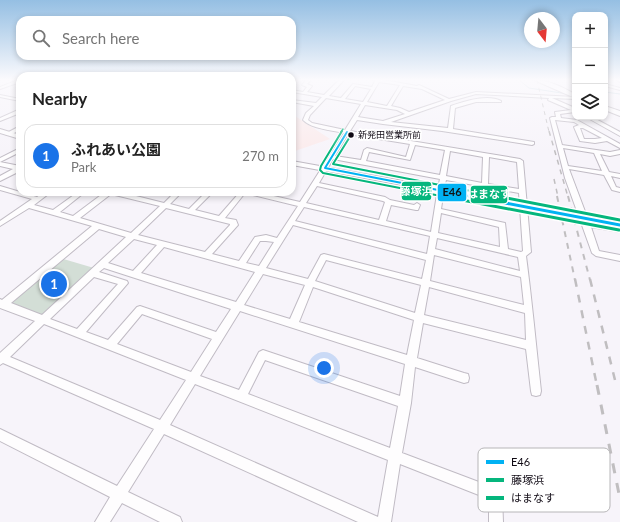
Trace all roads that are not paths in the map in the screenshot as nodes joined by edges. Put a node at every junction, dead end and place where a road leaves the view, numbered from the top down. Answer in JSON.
{"nodes":[{"id":1,"x":313,"y":104,"type":"edge"},
{"id":2,"x":363,"y":104,"type":"edge"},
{"id":3,"x":372,"y":104,"type":"edge"},
{"id":4,"x":390,"y":104,"type":"edge"},
{"id":5,"x":437,"y":104,"type":"edge"},
{"id":6,"x":459,"y":104,"type":"edge"},
{"id":7,"x":562,"y":104,"type":"edge"},
{"id":8,"x":317,"y":105,"type":"joint"},
{"id":9,"x":388,"y":107,"type":"junction"},
{"id":10,"x":572,"y":109,"type":"edge"},
{"id":11,"x":608,"y":109,"type":"edge"},
{"id":12,"x":572,"y":110,"type":"edge"},
{"id":13,"x":16,"y":113,"type":"edge"},
{"id":14,"x":409,"y":114,"type":"junction"},
{"id":15,"x":620,"y":114,"type":"edge"},
{"id":16,"x":355,"y":118,"type":"junction"},
{"id":17,"x":560,"y":119,"type":"junction"},
{"id":18,"x":0,"y":120,"type":"edge"},
{"id":19,"x":594,"y":120,"type":"edge"},
{"id":20,"x":383,"y":123,"type":"junction"},
{"id":21,"x":583,"y":126,"type":"junction"},
{"id":22,"x":16,"y":130,"type":"edge"},
{"id":23,"x":450,"y":130,"type":"junction"},
{"id":24,"x":0,"y":131,"type":"edge"},
{"id":25,"x":347,"y":132,"type":"junction"},
{"id":26,"x":8,"y":134,"type":"junction"},
{"id":27,"x":620,"y":134,"type":"edge"},
{"id":28,"x":16,"y":136,"type":"edge"},
{"id":29,"x":607,"y":139,"type":"junction"},
{"id":30,"x":413,"y":143,"type":"junction"},
{"id":31,"x":532,"y":143,"type":"dead end"},
{"id":32,"x":559,"y":146,"type":"junction"},
{"id":33,"x":620,"y":146,"type":"edge"},
{"id":34,"x":448,"y":149,"type":"junction"},
{"id":35,"x":16,"y":152,"type":"edge"},
{"id":36,"x":596,"y":152,"type":"junction"},
{"id":37,"x":619,"y":154,"type":"edge"},
{"id":38,"x":332,"y":156,"type":"junction"},
{"id":39,"x":486,"y":156,"type":"junction"},
{"id":40,"x":0,"y":160,"type":"edge"},
{"id":41,"x":363,"y":162,"type":"junction"},
{"id":42,"x":0,"y":164,"type":"edge"},
{"id":43,"x":296,"y":164,"type":"edge"},
{"id":44,"x":565,"y":166,"type":"junction"},
{"id":45,"x":16,"y":167,"type":"edge"},
{"id":46,"x":325,"y":168,"type":"junction"},
{"id":47,"x":16,"y":170,"type":"edge"},
{"id":48,"x":606,"y":173,"type":"junction"},
{"id":49,"x":620,"y":176,"type":"edge"},
{"id":50,"x":443,"y":177,"type":"junction"},
{"id":51,"x":0,"y":180,"type":"edge"},
{"id":52,"x":315,"y":184,"type":"junction"},
{"id":53,"x":485,"y":185,"type":"junction"},
{"id":54,"x":0,"y":188,"type":"edge"},
{"id":55,"x":620,"y":190,"type":"edge"},
{"id":56,"x":439,"y":191,"type":"junction"},
{"id":57,"x":16,"y":192,"type":"edge"},
{"id":58,"x":523,"y":192,"type":"junction"},
{"id":59,"x":30,"y":196,"type":"edge"},
{"id":60,"x":41,"y":196,"type":"edge"},
{"id":61,"x":77,"y":196,"type":"edge"},
{"id":62,"x":105,"y":196,"type":"edge"},
{"id":63,"x":125,"y":196,"type":"edge"},
{"id":64,"x":175,"y":196,"type":"edge"},
{"id":65,"x":206,"y":196,"type":"edge"},
{"id":66,"x":240,"y":196,"type":"edge"},
{"id":67,"x":264,"y":196,"type":"edge"},
{"id":68,"x":38,"y":198,"type":"junction"},
{"id":69,"x":388,"y":202,"type":"junction"},
{"id":70,"x":28,"y":205,"type":"junction"},
{"id":71,"x":302,"y":205,"type":"junction"},
{"id":72,"x":417,"y":205,"type":"dead end"},
{"id":73,"x":164,"y":206,"type":"junction"},
{"id":74,"x":438,"y":210,"type":"junction"},
{"id":75,"x":523,"y":210,"type":"junction"},
{"id":76,"x":190,"y":212,"type":"junction"},
{"id":77,"x":54,"y":213,"type":"junction"},
{"id":78,"x":582,"y":214,"type":"junction"},
{"id":79,"x":4,"y":218,"type":"edge"},
{"id":80,"x":221,"y":218,"type":"junction"},
{"id":81,"x":74,"y":219,"type":"junction"},
{"id":82,"x":291,"y":222,"type":"junction"},
{"id":83,"x":620,"y":222,"type":"edge"},
{"id":84,"x":382,"y":223,"type":"junction"},
{"id":85,"x":0,"y":224,"type":"edge"},
{"id":86,"x":586,"y":224,"type":"junction"},
{"id":87,"x":97,"y":226,"type":"junction"},
{"id":88,"x":620,"y":226,"type":"edge"},
{"id":89,"x":620,"y":230,"type":"edge"},
{"id":90,"x":434,"y":235,"type":"junction"},
{"id":91,"x":132,"y":236,"type":"junction"},
{"id":92,"x":279,"y":241,"type":"junction"},
{"id":93,"x":162,"y":244,"type":"junction"},
{"id":94,"x":504,"y":251,"type":"junction"},
{"id":95,"x":431,"y":255,"type":"junction"},
{"id":96,"x":522,"y":255,"type":"junction"},
{"id":97,"x":206,"y":256,"type":"junction"},
{"id":98,"x":620,"y":258,"type":"edge"},
{"id":99,"x":102,"y":264,"type":"junction"},
{"id":100,"x":241,"y":265,"type":"junction"},
{"id":101,"x":260,"y":271,"type":"junction"},
{"id":102,"x":93,"y":273,"type":"junction"},
{"id":103,"x":135,"y":274,"type":"junction"},
{"id":104,"x":525,"y":275,"type":"junction"},
{"id":105,"x":310,"y":283,"type":"junction"},
{"id":106,"x":426,"y":285,"type":"junction"},
{"id":107,"x":2,"y":304,"type":"edge"},
{"id":108,"x":238,"y":306,"type":"junction"},
{"id":109,"x":530,"y":310,"type":"junction"},
{"id":110,"x":420,"y":318,"type":"junction"},
{"id":111,"x":43,"y":320,"type":"junction"},
{"id":112,"x":293,"y":324,"type":"junction"},
{"id":113,"x":78,"y":334,"type":"junction"},
{"id":114,"x":218,"y":337,"type":"junction"},
{"id":115,"x":109,"y":346,"type":"junction"},
{"id":116,"x":531,"y":346,"type":"junction"},
{"id":117,"x":1,"y":359,"type":"edge"},
{"id":118,"x":411,"y":361,"type":"junction"},
{"id":119,"x":192,"y":378,"type":"junction"},
{"id":120,"x":464,"y":378,"type":"dead end"},
{"id":121,"x":536,"y":391,"type":"dead end"},
{"id":122,"x":241,"y":397,"type":"junction"},
{"id":123,"x":405,"y":403,"type":"junction"},
{"id":124,"x":162,"y":427,"type":"junction"},
{"id":125,"x":0,"y":435,"type":"edge"},
{"id":126,"x":396,"y":457,"type":"junction"},
{"id":127,"x":478,"y":490,"type":"edge"},
{"id":128,"x":119,"y":495,"type":"junction"},
{"id":129,"x":495,"y":512,"type":"edge"},
{"id":130,"x":102,"y":522,"type":"edge"},
{"id":131,"x":175,"y":522,"type":"edge"},
{"id":132,"x":374,"y":522,"type":"edge"},
{"id":133,"x":384,"y":522,"type":"edge"},
{"id":134,"x":496,"y":522,"type":"edge"}],
"edges":[{"from":1,"to":8,"type":"street"},
{"from":2,"to":16,"type":"street"},
{"from":3,"to":9,"type":"street"},
{"from":4,"to":9,"type":"street"},
{"from":5,"to":14,"type":"street"},
{"from":6,"to":23,"type":"street"},
{"from":7,"to":10,"type":"street"},
{"from":8,"to":25,"type":"street"},
{"from":9,"to":14,"type":"street"},
{"from":11,"to":15,"type":"highway"},
{"from":12,"to":17,"type":"street"},
{"from":13,"to":18,"type":"street"},
{"from":14,"to":20,"type":"street"},
{"from":16,"to":20,"type":"street"},
{"from":16,"to":25,"type":"street"},
{"from":17,"to":21,"type":"street"},
{"from":17,"to":32,"type":"street"},
{"from":19,"to":27,"type":"street"},
{"from":20,"to":23,"type":"street"},
{"from":21,"to":29,"type":"street"},
{"from":21,"to":29,"type":"street"},
{"from":22,"to":26,"type":"street"},
{"from":23,"to":31,"type":"street"},
{"from":24,"to":26,"type":"main road"},
{"from":25,"to":30,"type":"street"},
{"from":25,"to":38,"type":"street"},
{"from":26,"to":28,"type":"main road"},
{"from":29,"to":33,"type":"street"},
{"from":30,"to":34,"type":"street"},
{"from":30,"to":41,"type":"street"},
{"from":32,"to":36,"type":"street"},
{"from":32,"to":44,"type":"street"},
{"from":34,"to":39,"type":"street"},
{"from":34,"to":50,"type":"street"},
{"from":35,"to":40,"type":"street"},
{"from":36,"to":37,"type":"street"},
{"from":36,"to":48,"type":"street"},
{"from":38,"to":41,"type":"street"},
{"from":38,"to":46,"type":"street"},
{"from":39,"to":53,"type":"street"},
{"from":39,"to":58,"type":"street"},
{"from":41,"to":50,"type":"street"},
{"from":42,"to":45,"type":"street"},
{"from":43,"to":46,"type":"main road"},
{"from":44,"to":48,"type":"street"},
{"from":44,"to":78,"type":"street"},
{"from":46,"to":52,"type":"street"},
{"from":46,"to":56,"type":"main road"},
{"from":47,"to":51,"type":"street"},
{"from":48,"to":49,"type":"street"},
{"from":48,"to":55,"type":"street"},
{"from":50,"to":53,"type":"street"},
{"from":50,"to":56,"type":"street"},
{"from":52,"to":69,"type":"street"},
{"from":52,"to":71,"type":"street"},
{"from":53,"to":58,"type":"street"},
{"from":54,"to":57,"type":"street"},
{"from":56,"to":74,"type":"street"},
{"from":56,"to":75,"type":"street"},
{"from":56,"to":88,"type":"main road","bridge":true},
{"from":58,"to":75,"type":"street"},
{"from":59,"to":68,"type":"street"},
{"from":60,"to":68,"type":"street"},
{"from":61,"to":77,"type":"street"},
{"from":62,"to":81,"type":"street"},
{"from":63,"to":73,"type":"street"},
{"from":64,"to":73,"type":"street"},
{"from":65,"to":76,"type":"street"},
{"from":66,"to":80,"type":"street"},
{"from":67,"to":71,"type":"street"},
{"from":68,"to":70,"type":"street"},
{"from":69,"to":72,"type":"street"},
{"from":69,"to":84,"type":"street"},
{"from":70,"to":77,"type":"street"},
{"from":70,"to":79,"type":"street"},
{"from":71,"to":82,"type":"street"},
{"from":71,"to":84,"type":"street"},
{"from":73,"to":76,"type":"street"},
{"from":73,"to":91,"type":"street"},
{"from":74,"to":90,"type":"street"},
{"from":74,"to":94,"type":"street"},
{"from":75,"to":96,"type":"street"},
{"from":76,"to":80,"type":"street"},
{"from":77,"to":81,"type":"street"},
{"from":78,"to":83,"type":"street"},
{"from":78,"to":86,"type":"street"},
{"from":79,"to":85,"type":"street"},
{"from":80,"to":97,"type":"street"},
{"from":81,"to":87,"type":"street"},
{"from":82,"to":92,"type":"street"},
{"from":82,"to":95,"type":"street"},
{"from":84,"to":90,"type":"street"},
{"from":86,"to":89,"type":"street"},
{"from":86,"to":98,"type":"street"},
{"from":87,"to":91,"type":"street"},
{"from":87,"to":107,"type":"street"},
{"from":90,"to":94,"type":"street"},
{"from":90,"to":95,"type":"street"},
{"from":91,"to":93,"type":"street"},
{"from":91,"to":99,"type":"street"},
{"from":92,"to":100,"type":"street"},
{"from":92,"to":101,"type":"street"},
{"from":93,"to":97,"type":"street"},
{"from":93,"to":103,"type":"street"},
{"from":94,"to":96,"type":"street"},
{"from":95,"to":104,"type":"street"},
{"from":95,"to":106,"type":"street"},
{"from":96,"to":104,"type":"street"},
{"from":97,"to":100,"type":"street"},
{"from":99,"to":102,"type":"street"},
{"from":99,"to":103,"type":"street"},
{"from":100,"to":101,"type":"street"},
{"from":101,"to":105,"type":"street"},
{"from":101,"to":108,"type":"street"},
{"from":102,"to":111,"type":"street"},
{"from":102,"to":113,"type":"street"},
{"from":103,"to":108,"type":"street"},
{"from":104,"to":109,"type":"street"},
{"from":105,"to":106,"type":"street"},
{"from":105,"to":110,"type":"street"},
{"from":105,"to":112,"type":"street"},
{"from":106,"to":109,"type":"street"},
{"from":106,"to":110,"type":"street"},
{"from":107,"to":111,"type":"street"},
{"from":108,"to":112,"type":"street"},
{"from":108,"to":114,"type":"street"},
{"from":109,"to":116,"type":"street"},
{"from":110,"to":116,"type":"street"},
{"from":110,"to":118,"type":"street"},
{"from":111,"to":113,"type":"street"},
{"from":111,"to":117,"type":"street"},
{"from":112,"to":118,"type":"street"},
{"from":113,"to":115,"type":"street"},
{"from":114,"to":115,"type":"street"},
{"from":114,"to":119,"type":"street"},
{"from":115,"to":119,"type":"street"},
{"from":116,"to":121,"type":"street"},
{"from":117,"to":124,"type":"street"},
{"from":118,"to":120,"type":"street"},
{"from":118,"to":123,"type":"street"},
{"from":119,"to":122,"type":"street"},
{"from":119,"to":124,"type":"street"},
{"from":122,"to":123,"type":"street"},
{"from":122,"to":126,"type":"street"},
{"from":123,"to":126,"type":"street"},
{"from":124,"to":128,"type":"street"},
{"from":124,"to":132,"type":"street"},
{"from":125,"to":128,"type":"street"},
{"from":126,"to":127,"type":"street"},
{"from":126,"to":133,"type":"street"},
{"from":128,"to":130,"type":"street"},
{"from":128,"to":131,"type":"street"},
{"from":129,"to":134,"type":"street"}]}
